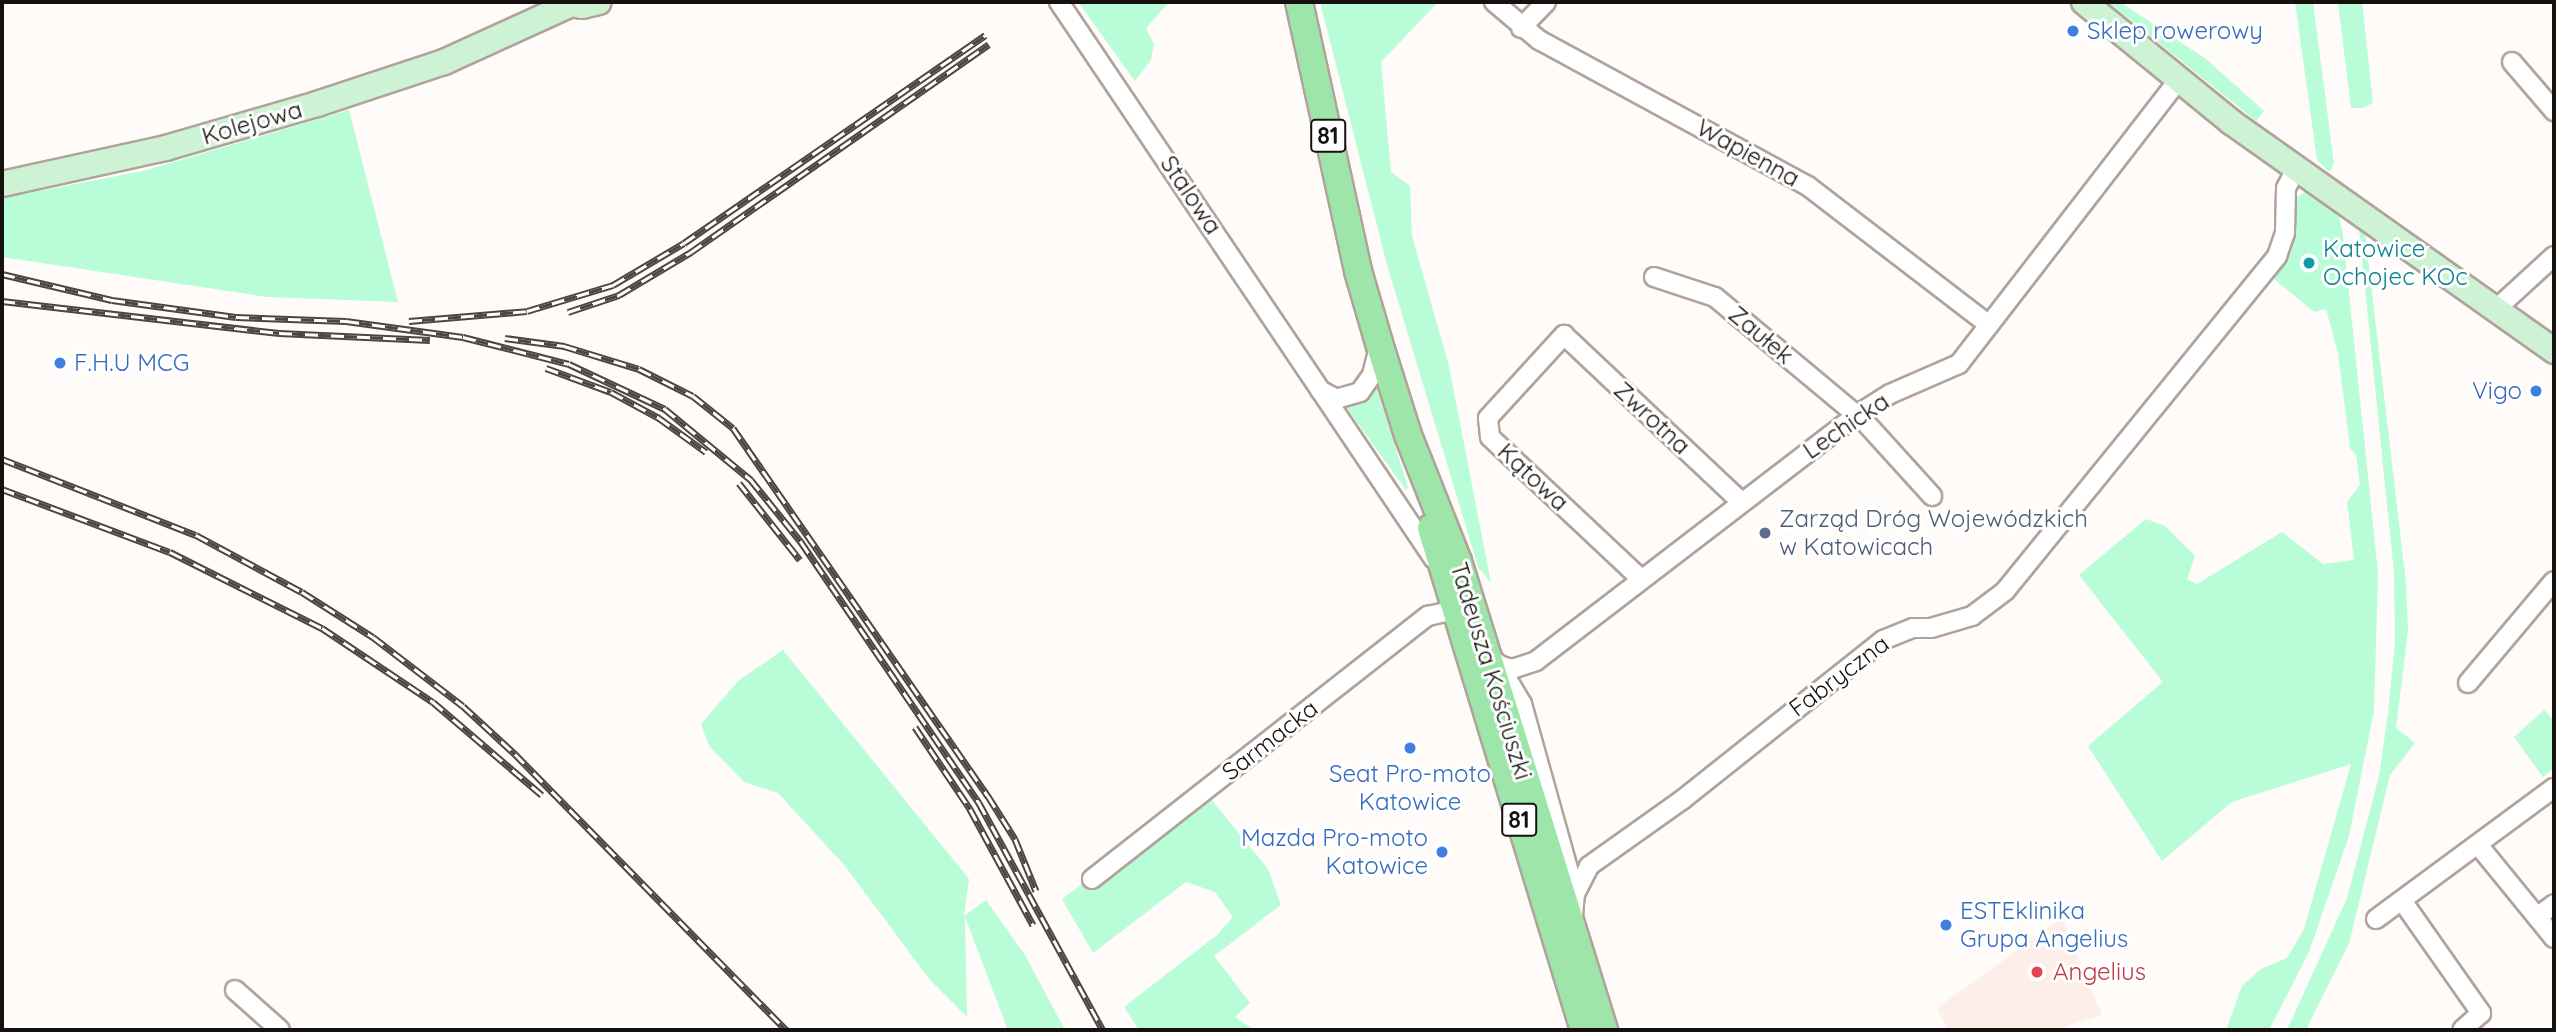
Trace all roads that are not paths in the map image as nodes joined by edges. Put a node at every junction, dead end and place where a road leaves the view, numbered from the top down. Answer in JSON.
{"nodes":[{"id":1,"x":536,"y":2,"type":"edge"},
{"id":2,"x":599,"y":2,"type":"edge"},
{"id":3,"x":1059,"y":2,"type":"edge"},
{"id":4,"x":1299,"y":2,"type":"edge"},
{"id":5,"x":1494,"y":2,"type":"edge"},
{"id":6,"x":1546,"y":2,"type":"edge"},
{"id":7,"x":2084,"y":2,"type":"edge"},
{"id":8,"x":568,"y":3,"type":"edge"},
{"id":9,"x":1521,"y":28,"type":"junction"},
{"id":10,"x":496,"y":39,"type":"junction"},
{"id":11,"x":2512,"y":62,"type":"dead end"},
{"id":12,"x":2178,"y":81,"type":"junction"},
{"id":13,"x":2554,"y":111,"type":"edge"},
{"id":14,"x":2296,"y":169,"type":"junction"},
{"id":15,"x":2,"y":184,"type":"edge"},
{"id":16,"x":2554,"y":257,"type":"edge"},
{"id":17,"x":1654,"y":277,"type":"dead end"},
{"id":18,"x":2495,"y":310,"type":"junction"},
{"id":19,"x":1989,"y":325,"type":"junction"},
{"id":20,"x":1564,"y":335,"type":"joint"},
{"id":21,"x":1379,"y":343,"type":"junction"},
{"id":22,"x":2554,"y":351,"type":"edge"},
{"id":23,"x":1320,"y":390,"type":"junction"},
{"id":24,"x":1855,"y":416,"type":"junction"},
{"id":25,"x":1408,"y":435,"type":"junction"},
{"id":26,"x":1932,"y":496,"type":"dead end"},
{"id":27,"x":1741,"y":502,"type":"junction"},
{"id":28,"x":1440,"y":569,"type":"junction"},
{"id":29,"x":1641,"y":579,"type":"junction"},
{"id":30,"x":2554,"y":581,"type":"edge"},
{"id":31,"x":1453,"y":610,"type":"junction"},
{"id":32,"x":1492,"y":659,"type":"junction"},
{"id":33,"x":1536,"y":661,"type":"junction"},
{"id":34,"x":2468,"y":683,"type":"dead end"},
{"id":35,"x":1518,"y":694,"type":"junction"},
{"id":36,"x":2554,"y":789,"type":"edge"},
{"id":37,"x":2479,"y":846,"type":"junction"},
{"id":38,"x":1565,"y":853,"type":"junction"},
{"id":39,"x":1589,"y":866,"type":"junction"},
{"id":40,"x":1092,"y":879,"type":"dead end"},
{"id":41,"x":1575,"y":894,"type":"junction"},
{"id":42,"x":2403,"y":902,"type":"junction"},
{"id":43,"x":2554,"y":904,"type":"edge"},
{"id":44,"x":2537,"y":917,"type":"junction"},
{"id":45,"x":2376,"y":919,"type":"dead end"},
{"id":46,"x":1571,"y":926,"type":"junction"},
{"id":47,"x":2554,"y":938,"type":"edge"},
{"id":48,"x":235,"y":990,"type":"dead end"},
{"id":49,"x":280,"y":1030,"type":"edge"},
{"id":50,"x":1584,"y":1030,"type":"edge"},
{"id":51,"x":1604,"y":1030,"type":"edge"},
{"id":52,"x":2462,"y":1030,"type":"edge"}],
"edges":[{"from":1,"to":10,"type":"street","name":"Kolejowa"},
{"from":2,"to":8,"type":"street"},
{"from":3,"to":23,"type":"street","name":"Stalowa"},
{"from":4,"to":21,"type":"main road","name":"Tadeusza Kościuszki","number":"81"},
{"from":5,"to":9,"type":"street","name":"Wapienna"},
{"from":6,"to":9,"type":"street"},
{"from":7,"to":12,"type":"street"},
{"from":8,"to":10,"type":"street","name":"Kolejowa"},
{"from":9,"to":19,"type":"street","name":"Wapienna"},
{"from":10,"to":15,"type":"street","name":"Kolejowa"},
{"from":11,"to":13,"type":"street"},
{"from":12,"to":14,"type":"street"},
{"from":12,"to":19,"type":"street","name":"Lechicka"},
{"from":14,"to":18,"type":"street"},
{"from":14,"to":39,"type":"street","name":"Fabryczna"},
{"from":16,"to":18,"type":"street"},
{"from":17,"to":24,"type":"street","name":"Zaułek"},
{"from":18,"to":22,"type":"street"},
{"from":19,"to":24,"type":"street","name":"Lechicka"},
{"from":20,"to":27,"type":"street","name":"Zwrotna"},
{"from":20,"to":29,"type":"street","name":"Kątowa"},
{"from":21,"to":23,"type":"street"},
{"from":21,"to":25,"type":"main road","name":"Tadeusza Kościuszki","number":"81"},
{"from":23,"to":28,"type":"street","name":"Stalowa"},
{"from":24,"to":26,"type":"street","name":"Zaułek"},
{"from":24,"to":27,"type":"street","name":"Lechicka"},
{"from":25,"to":28,"type":"main road","name":"Tadeusza Kościuszki","number":"81"},
{"from":25,"to":32,"type":"main road","name":"Tadeusza Kościuszki","number":"81"},
{"from":27,"to":29,"type":"street","name":"Lechicka"},
{"from":28,"to":31,"type":"main road","name":"Tadeusza Kościuszki","number":"81"},
{"from":29,"to":33,"type":"street","name":"Lechicka"},
{"from":30,"to":34,"type":"street"},
{"from":31,"to":40,"type":"street","name":"Sarmacka"},
{"from":31,"to":50,"type":"main road","name":"Tadeusza Kościuszki","number":"81"},
{"from":32,"to":33,"type":"street"},
{"from":32,"to":35,"type":"street"},
{"from":32,"to":46,"type":"main road","name":"Tadeusza Kościuszki","number":"81"},
{"from":33,"to":35,"type":"street"},
{"from":35,"to":38,"type":"street"},
{"from":36,"to":37,"type":"street"},
{"from":37,"to":42,"type":"street"},
{"from":37,"to":44,"type":"street"},
{"from":38,"to":39,"type":"street"},
{"from":38,"to":41,"type":"street"},
{"from":39,"to":41,"type":"street","name":"Fabryczna"},
{"from":41,"to":46,"type":"street","name":"Fabryczna"},
{"from":42,"to":45,"type":"street"},
{"from":42,"to":52,"type":"street"},
{"from":43,"to":44,"type":"street"},
{"from":44,"to":47,"type":"street"},
{"from":46,"to":51,"type":"main road","name":"Tadeusza Kościuszki","number":"81"},
{"from":48,"to":49,"type":"street"}]}
